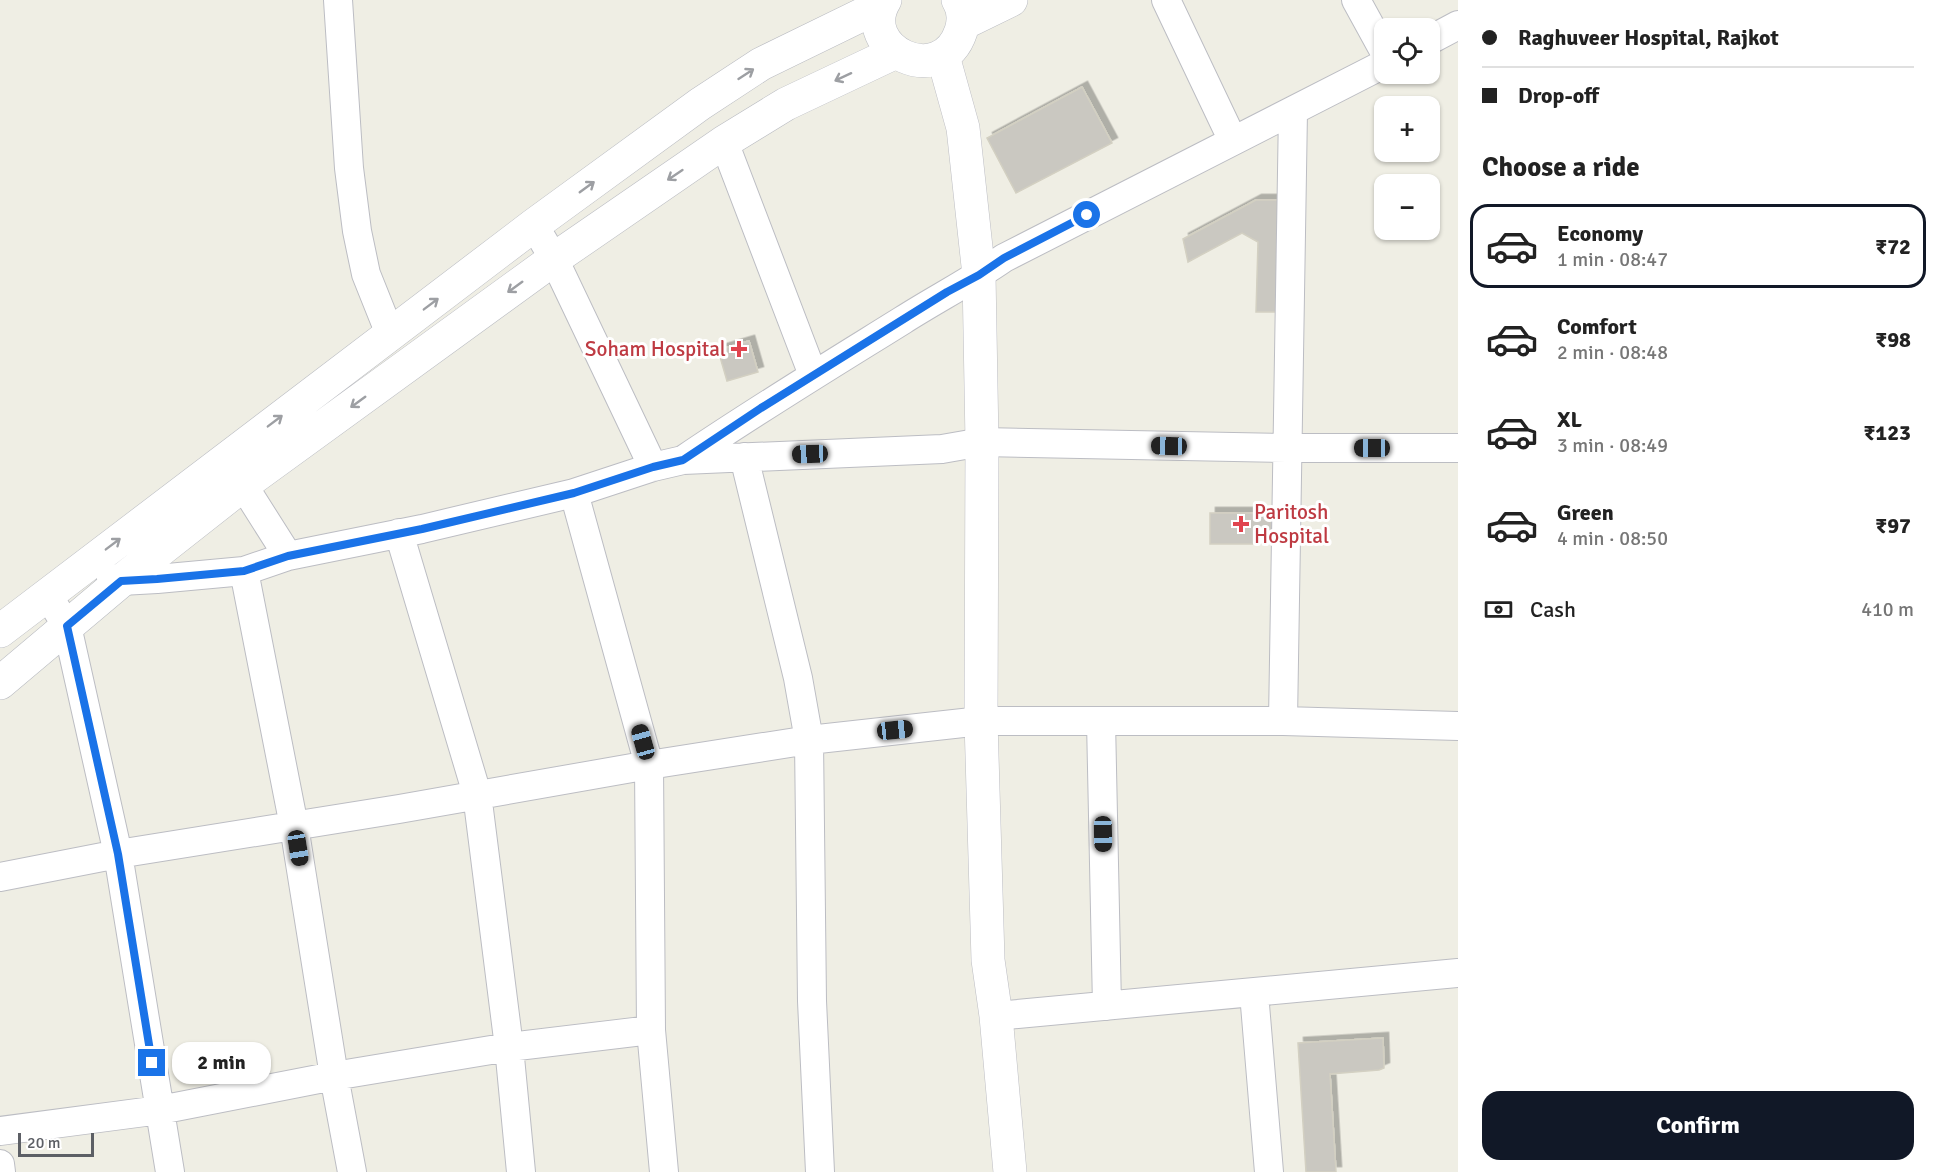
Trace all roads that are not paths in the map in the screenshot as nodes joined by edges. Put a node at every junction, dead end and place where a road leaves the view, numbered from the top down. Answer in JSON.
{"nodes":[{"id":1,"x":338,"y":0,"type":"edge"},
{"id":2,"x":1011,"y":0,"type":"edge"},
{"id":3,"x":1166,"y":0,"type":"edge"},
{"id":4,"x":1356,"y":0,"type":"edge"},
{"id":5,"x":883,"y":2,"type":"edge"},
{"id":6,"x":962,"y":6,"type":"edge"},
{"id":7,"x":1458,"y":25,"type":"edge"},
{"id":8,"x":1374,"y":33,"type":"edge"},
{"id":9,"x":1440,"y":35,"type":"edge"},
{"id":10,"x":896,"y":52,"type":"junction"},
{"id":11,"x":943,"y":56,"type":"junction"},
{"id":12,"x":1374,"y":69,"type":"edge"},
{"id":13,"x":1293,"y":111,"type":"junction"},
{"id":14,"x":1233,"y":141,"type":"junction"},
{"id":15,"x":724,"y":142,"type":"junction"},
{"id":16,"x":534,"y":225,"type":"junction"},
{"id":17,"x":554,"y":259,"type":"junction"},
{"id":18,"x":979,"y":275,"type":"junction"},
{"id":19,"x":390,"y":334,"type":"junction"},
{"id":20,"x":813,"y":375,"type":"junction"},
{"id":21,"x":982,"y":442,"type":"junction"},
{"id":22,"x":1286,"y":448,"type":"junction"},
{"id":23,"x":1458,"y":448,"type":"edge"},
{"id":24,"x":229,"y":456,"type":"junction"},
{"id":25,"x":744,"y":457,"type":"junction"},
{"id":26,"x":683,"y":460,"type":"junction"},
{"id":27,"x":653,"y":467,"type":"junction"},
{"id":28,"x":243,"y":485,"type":"junction"},
{"id":29,"x":574,"y":493,"type":"junction"},
{"id":30,"x":399,"y":533,"type":"junction"},
{"id":31,"x":288,"y":556,"type":"junction"},
{"id":32,"x":81,"y":568,"type":"junction"},
{"id":33,"x":244,"y":571,"type":"junction"},
{"id":34,"x":121,"y":581,"type":"junction"},
{"id":35,"x":47,"y":594,"type":"junction"},
{"id":36,"x":67,"y":626,"type":"junction"},
{"id":37,"x":0,"y":630,"type":"edge"},
{"id":38,"x":0,"y":683,"type":"edge"},
{"id":39,"x":981,"y":721,"type":"junction"},
{"id":40,"x":1101,"y":721,"type":"junction"},
{"id":41,"x":1283,"y":721,"type":"junction"},
{"id":42,"x":1458,"y":726,"type":"edge"},
{"id":43,"x":809,"y":740,"type":"junction"},
{"id":44,"x":649,"y":765,"type":"junction"},
{"id":45,"x":477,"y":794,"type":"junction"},
{"id":46,"x":294,"y":826,"type":"junction"},
{"id":47,"x":118,"y":854,"type":"junction"},
{"id":48,"x":0,"y":877,"type":"edge"},
{"id":49,"x":1458,"y":973,"type":"edge"},
{"id":50,"x":1254,"y":993,"type":"junction"},
{"id":51,"x":1107,"y":1006,"type":"junction"},
{"id":52,"x":996,"y":1016,"type":"junction"},
{"id":53,"x":651,"y":1029,"type":"junction"},
{"id":54,"x":509,"y":1047,"type":"junction"},
{"id":55,"x":334,"y":1076,"type":"junction"},
{"id":56,"x":160,"y":1110,"type":"junction"},
{"id":57,"x":0,"y":1131,"type":"edge"},
{"id":58,"x":0,"y":1164,"type":"edge"},
{"id":59,"x":1,"y":1172,"type":"edge"},
{"id":60,"x":170,"y":1172,"type":"edge"},
{"id":61,"x":352,"y":1172,"type":"edge"},
{"id":62,"x":521,"y":1172,"type":"edge"},
{"id":63,"x":664,"y":1172,"type":"edge"},
{"id":64,"x":820,"y":1172,"type":"edge"},
{"id":65,"x":1010,"y":1172,"type":"edge"},
{"id":66,"x":1269,"y":1172,"type":"edge"}],
"edges":[{"from":1,"to":19,"type":"street"},
{"from":2,"to":6,"type":"main road"},
{"from":3,"to":14,"type":"street"},
{"from":4,"to":8,"type":"street"},
{"from":5,"to":10,"type":"main road"},
{"from":16,"to":5,"type":"main road","one_way":true},
{"from":6,"to":11,"type":"main road"},
{"from":7,"to":9,"type":"street"},
{"from":10,"to":11,"type":"main road"},
{"from":10,"to":15,"type":"main road","one_way":true},
{"from":11,"to":18,"type":"main road"},
{"from":12,"to":13,"type":"street"},
{"from":13,"to":14,"type":"street"},
{"from":13,"to":22,"type":"street"},
{"from":14,"to":18,"type":"street"},
{"from":15,"to":17,"type":"main road","one_way":true},
{"from":15,"to":20,"type":"street"},
{"from":16,"to":17,"type":"street"},
{"from":19,"to":16,"type":"main road","one_way":true},
{"from":17,"to":27,"type":"street"},
{"from":17,"to":28,"type":"main road","one_way":true},
{"from":18,"to":20,"type":"street"},
{"from":18,"to":21,"type":"main road"},
{"from":24,"to":19,"type":"main road","one_way":true},
{"from":20,"to":26,"type":"street"},
{"from":21,"to":22,"type":"street"},
{"from":21,"to":25,"type":"street"},
{"from":21,"to":39,"type":"main road"},
{"from":22,"to":23,"type":"street"},
{"from":22,"to":41,"type":"street"},
{"from":24,"to":28,"type":"street"},
{"from":32,"to":24,"type":"main road","one_way":true},
{"from":25,"to":26,"type":"street"},
{"from":25,"to":43,"type":"street"},
{"from":26,"to":27,"type":"street"},
{"from":27,"to":29,"type":"street"},
{"from":28,"to":31,"type":"street"},
{"from":28,"to":34,"type":"main road"},
{"from":29,"to":30,"type":"street"},
{"from":29,"to":44,"type":"street"},
{"from":30,"to":31,"type":"street"},
{"from":30,"to":45,"type":"street"},
{"from":31,"to":33,"type":"street"},
{"from":32,"to":34,"type":"street"},
{"from":32,"to":35,"type":"main road"},
{"from":33,"to":34,"type":"street"},
{"from":33,"to":46,"type":"street"},
{"from":34,"to":36,"type":"main road"},
{"from":35,"to":36,"type":"street"},
{"from":35,"to":37,"type":"main road"},
{"from":36,"to":38,"type":"main road"},
{"from":36,"to":47,"type":"street"},
{"from":39,"to":40,"type":"street"},
{"from":39,"to":43,"type":"street"},
{"from":39,"to":52,"type":"main road"},
{"from":40,"to":41,"type":"street"},
{"from":40,"to":51,"type":"street"},
{"from":41,"to":42,"type":"street"},
{"from":43,"to":44,"type":"street"},
{"from":43,"to":64,"type":"street"},
{"from":44,"to":45,"type":"street"},
{"from":44,"to":53,"type":"street"},
{"from":45,"to":46,"type":"street"},
{"from":45,"to":54,"type":"street"},
{"from":46,"to":47,"type":"street"},
{"from":46,"to":55,"type":"street"},
{"from":47,"to":48,"type":"street"},
{"from":47,"to":56,"type":"street"},
{"from":49,"to":50,"type":"street"},
{"from":50,"to":51,"type":"street"},
{"from":50,"to":66,"type":"street"},
{"from":51,"to":52,"type":"street"},
{"from":52,"to":65,"type":"main road"},
{"from":53,"to":54,"type":"street"},
{"from":53,"to":63,"type":"street"},
{"from":54,"to":55,"type":"street"},
{"from":54,"to":62,"type":"street"},
{"from":55,"to":56,"type":"street"},
{"from":55,"to":61,"type":"street"},
{"from":56,"to":57,"type":"street"},
{"from":56,"to":60,"type":"street"},
{"from":58,"to":59,"type":"street"}]}
